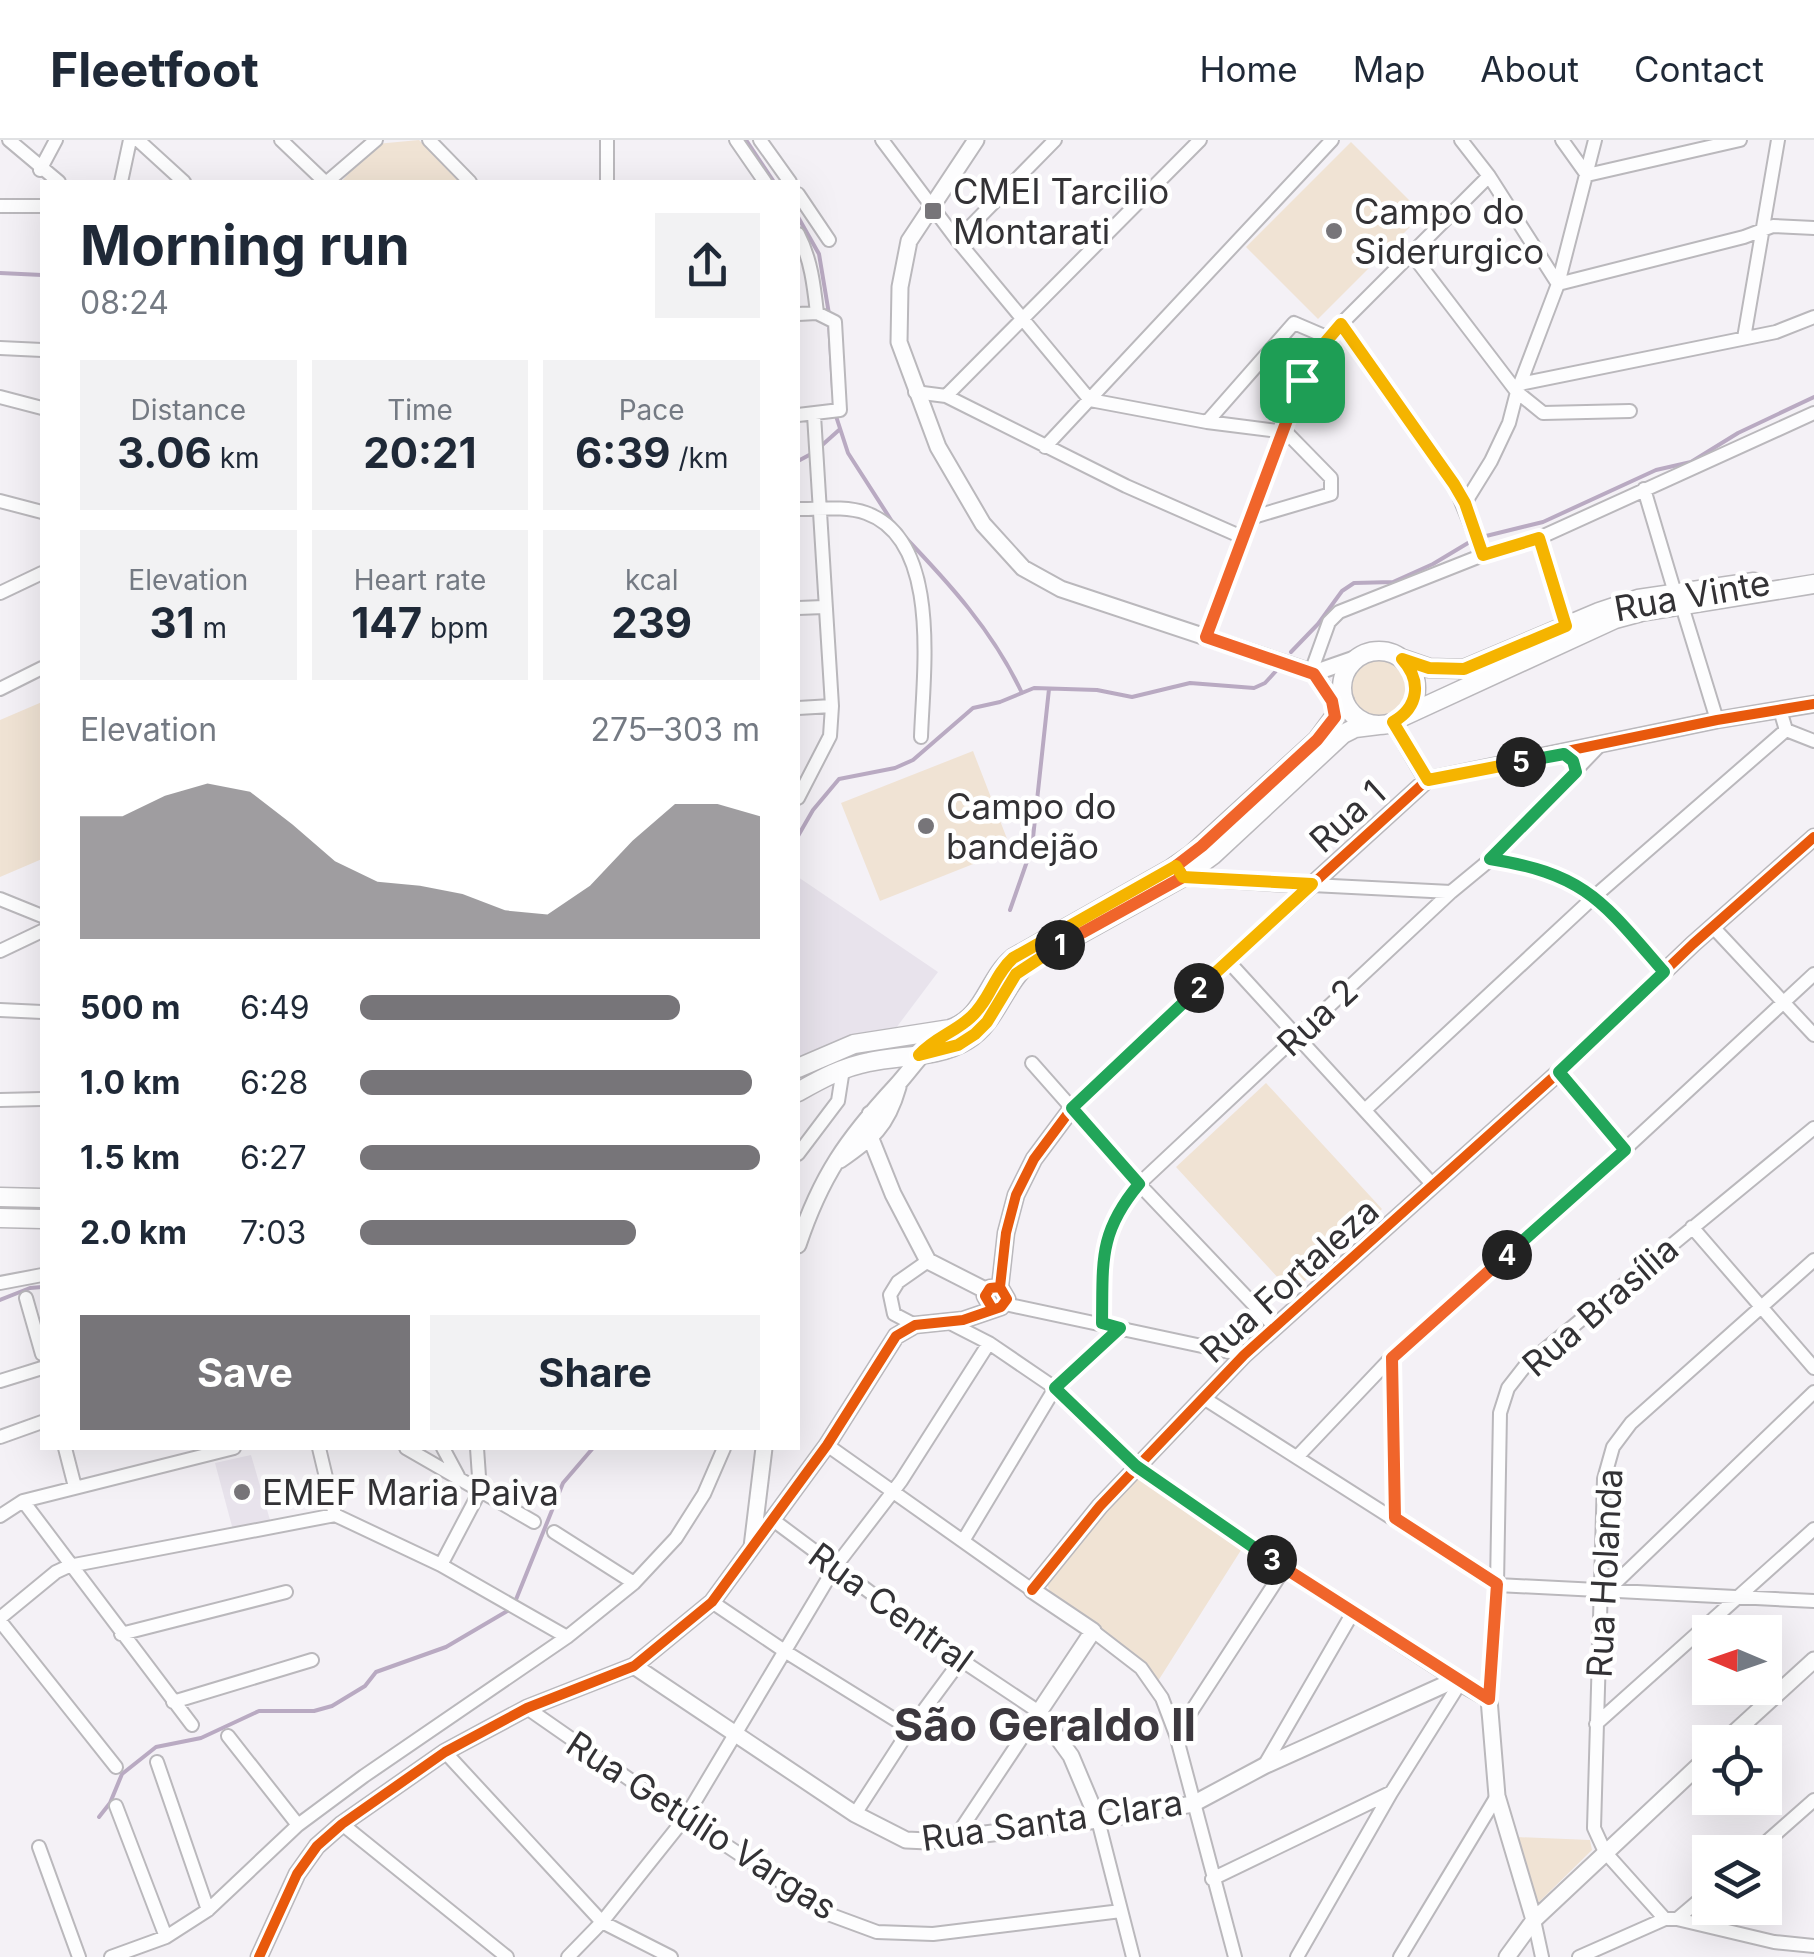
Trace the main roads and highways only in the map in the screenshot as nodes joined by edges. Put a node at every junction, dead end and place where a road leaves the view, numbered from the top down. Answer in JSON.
{"nodes":[{"id":1,"x":1814,"y":574,"type":"edge"},
{"id":2,"x":1814,"y":584,"type":"edge"},
{"id":3,"x":1678,"y":599,"type":"junction"},
{"id":4,"x":1402,"y":659,"type":"junction"},
{"id":5,"x":1338,"y":702,"type":"junction"},
{"id":6,"x":1391,"y":721,"type":"junction"},
{"id":7,"x":1180,"y":871,"type":"junction"},
{"id":8,"x":800,"y":1067,"type":"edge"},
{"id":9,"x":800,"y":1091,"type":"edge"},
{"id":10,"x":0,"y":1197,"type":"edge"},
{"id":11,"x":40,"y":1198,"type":"edge"},
{"id":12,"x":0,"y":1218,"type":"edge"},
{"id":13,"x":40,"y":1219,"type":"edge"}],
"edges":[{"from":1,"to":3,"type":"main road","name":"Rua Vinte"},
{"from":2,"to":3,"type":"main road"},
{"from":3,"to":4,"type":"main road","name":"Rua Vinte"},
{"from":3,"to":6,"type":"main road"},
{"from":4,"to":5,"type":"main road"},
{"from":4,"to":6,"type":"main road"},
{"from":5,"to":6,"type":"main road"},
{"from":5,"to":7,"type":"main road"},
{"from":6,"to":7,"type":"main road"},
{"from":7,"to":8,"type":"main road"},
{"from":7,"to":9,"type":"main road"},
{"from":10,"to":11,"type":"main road"},
{"from":12,"to":13,"type":"main road"}]}
